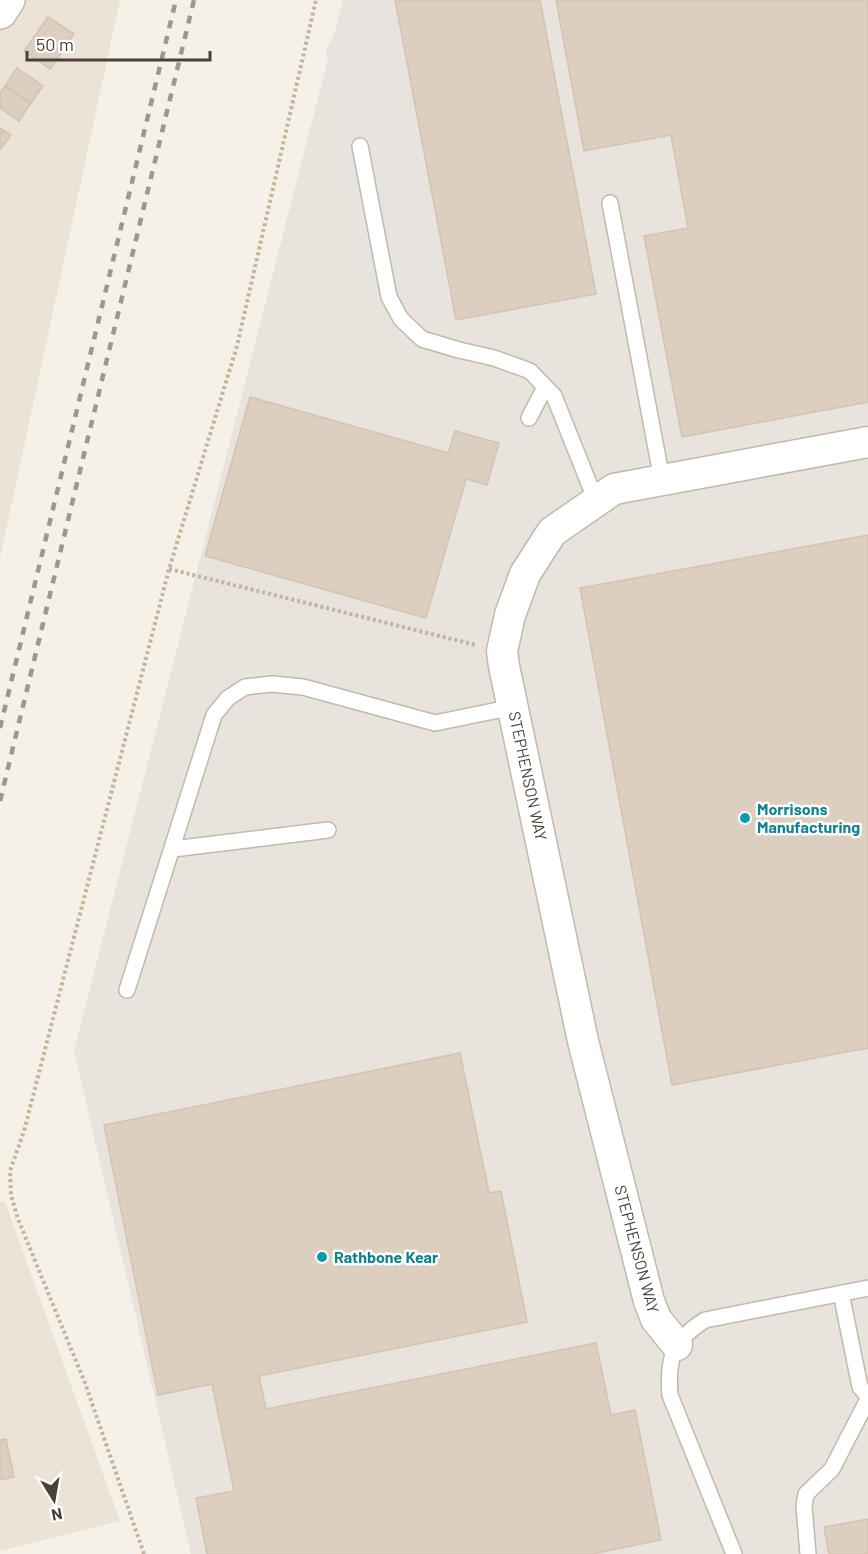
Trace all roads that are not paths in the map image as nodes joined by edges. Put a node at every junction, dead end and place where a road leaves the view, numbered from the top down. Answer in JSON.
{"nodes":[{"id":1,"x":360,"y":146,"type":"dead end"},
{"id":2,"x":610,"y":203,"type":"dead end"},
{"id":3,"x":545,"y":387,"type":"junction"},
{"id":4,"x":528,"y":418,"type":"dead end"},
{"id":5,"x":868,"y":442,"type":"edge"},
{"id":6,"x":662,"y":480,"type":"junction"},
{"id":7,"x":597,"y":501,"type":"junction"},
{"id":8,"x":513,"y":707,"type":"junction"},
{"id":9,"x":328,"y":830,"type":"dead end"},
{"id":10,"x":172,"y":849,"type":"junction"},
{"id":11,"x":128,"y":990,"type":"dead end"},
{"id":12,"x":868,"y":1288,"type":"edge"},
{"id":13,"x":841,"y":1293,"type":"junction"},
{"id":14,"x":677,"y":1345,"type":"junction"},
{"id":15,"x":868,"y":1397,"type":"edge"},
{"id":16,"x":734,"y":1554,"type":"edge"},
{"id":17,"x":808,"y":1554,"type":"edge"}],
"edges":[{"from":1,"to":3,"type":"lane"},
{"from":2,"to":6,"type":"lane"},
{"from":3,"to":4,"type":"lane"},
{"from":3,"to":7,"type":"lane"},
{"from":5,"to":6,"type":"street","name":"STEPHENSON WAY"},
{"from":6,"to":7,"type":"street","name":"STEPHENSON WAY"},
{"from":7,"to":8,"type":"street","name":"STEPHENSON WAY"},
{"from":8,"to":10,"type":"lane"},
{"from":8,"to":14,"type":"street","name":"STEPHENSON WAY"},
{"from":9,"to":10,"type":"lane"},
{"from":10,"to":11,"type":"lane"},
{"from":12,"to":13,"type":"lane"},
{"from":13,"to":14,"type":"lane"},
{"from":13,"to":15,"type":"lane"},
{"from":14,"to":16,"type":"lane"},
{"from":15,"to":17,"type":"lane"}]}
